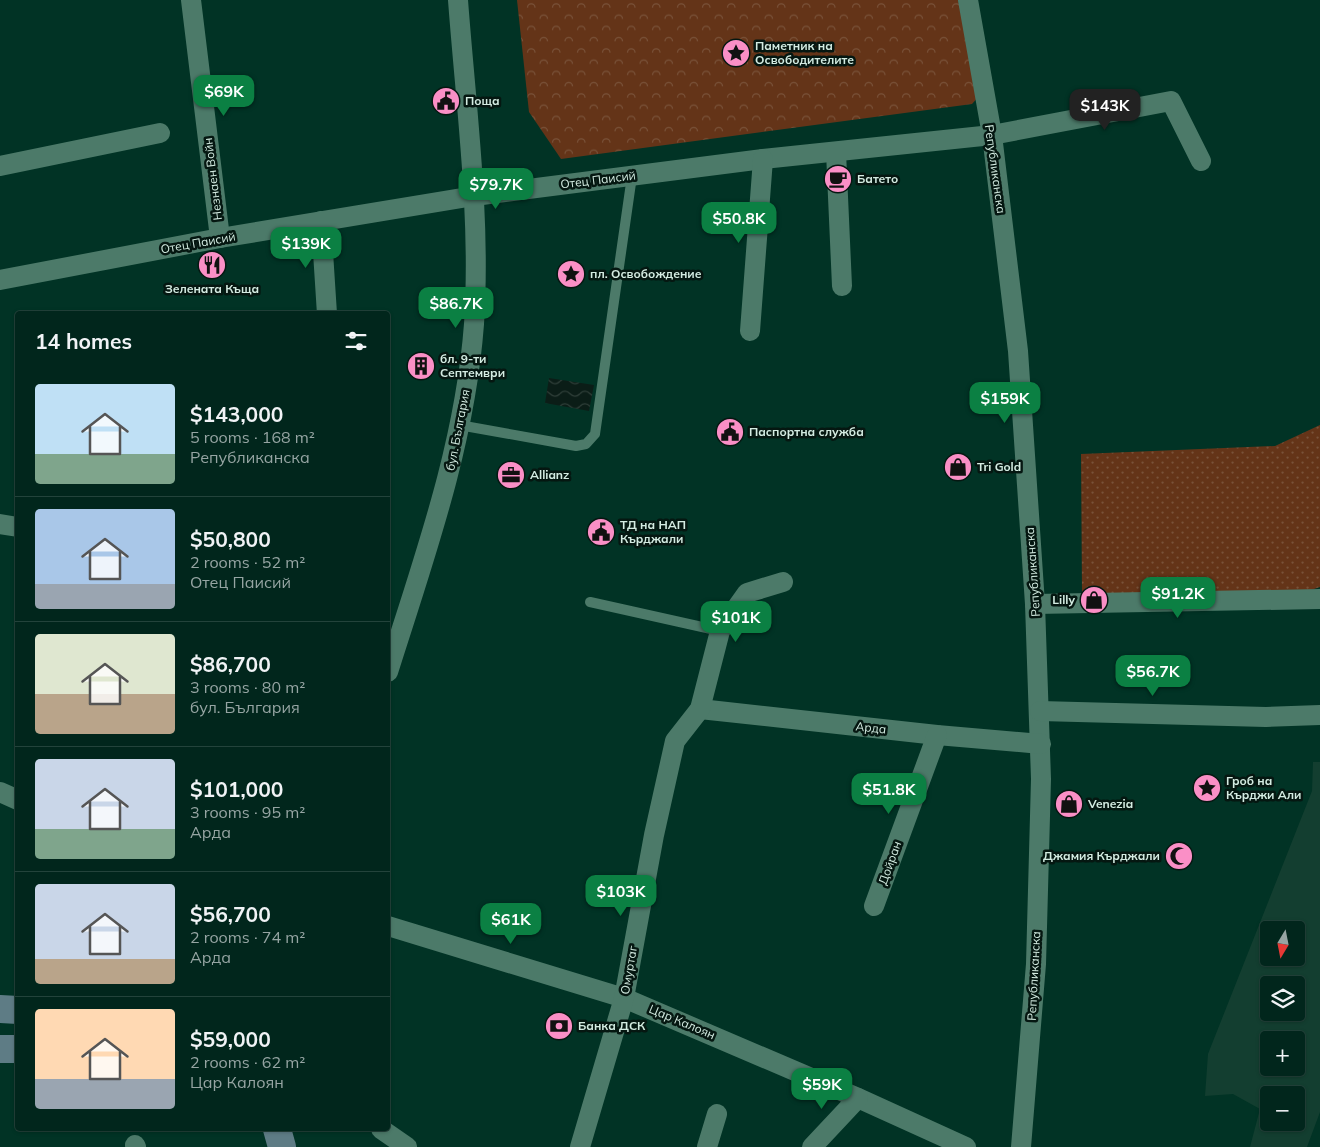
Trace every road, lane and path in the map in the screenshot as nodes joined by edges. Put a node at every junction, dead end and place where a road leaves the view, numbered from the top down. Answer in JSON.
{"nodes":[{"id":1,"x":191,"y":0,"type":"edge"},
{"id":2,"x":458,"y":0,"type":"edge"},
{"id":3,"x":968,"y":0,"type":"edge"},
{"id":4,"x":160,"y":133,"type":"dead end"},
{"id":5,"x":992,"y":135,"type":"junction"},
{"id":6,"x":836,"y":152,"type":"junction"},
{"id":7,"x":763,"y":159,"type":"junction"},
{"id":8,"x":1201,"y":161,"type":"dead end"},
{"id":9,"x":0,"y":166,"type":"edge"},
{"id":10,"x":632,"y":176,"type":"junction"},
{"id":11,"x":474,"y":196,"type":"junction"},
{"id":12,"x":321,"y":221,"type":"junction"},
{"id":13,"x":220,"y":238,"type":"junction"},
{"id":14,"x":0,"y":280,"type":"edge"},
{"id":15,"x":842,"y":286,"type":"dead end"},
{"id":16,"x":327,"y":311,"type":"edge"},
{"id":17,"x":750,"y":331,"type":"dead end"},
{"id":18,"x":459,"y":425,"type":"junction"},
{"id":19,"x":0,"y":524,"type":"edge"},
{"id":20,"x":15,"y":526,"type":"edge"},
{"id":21,"x":783,"y":582,"type":"dead end"},
{"id":22,"x":1320,"y":598,"type":"edge"},
{"id":23,"x":590,"y":602,"type":"dead end"},
{"id":24,"x":1035,"y":604,"type":"junction"},
{"id":25,"x":720,"y":631,"type":"junction"},
{"id":26,"x":390,"y":666,"type":"edge"},
{"id":27,"x":700,"y":709,"type":"junction"},
{"id":28,"x":1040,"y":711,"type":"junction"},
{"id":29,"x":1320,"y":715,"type":"edge"},
{"id":30,"x":937,"y":735,"type":"junction"},
{"id":31,"x":1041,"y":744,"type":"junction"},
{"id":32,"x":0,"y":792,"type":"edge"},
{"id":33,"x":15,"y":799,"type":"edge"},
{"id":34,"x":874,"y":906,"type":"dead end"},
{"id":35,"x":390,"y":927,"type":"edge"},
{"id":36,"x":624,"y":998,"type":"junction"},
{"id":37,"x":0,"y":1010,"type":"edge"},
{"id":38,"x":15,"y":1010,"type":"edge"},
{"id":39,"x":0,"y":1048,"type":"edge"},
{"id":40,"x":15,"y":1049,"type":"edge"},
{"id":41,"x":858,"y":1098,"type":"junction"},
{"id":42,"x":717,"y":1114,"type":"dead end"},
{"id":43,"x":278,"y":1131,"type":"edge"},
{"id":44,"x":383,"y":1131,"type":"edge"},
{"id":45,"x":282,"y":1147,"type":"edge"},
{"id":46,"x":407,"y":1147,"type":"edge"},
{"id":47,"x":580,"y":1147,"type":"edge"},
{"id":48,"x":707,"y":1147,"type":"edge"},
{"id":49,"x":812,"y":1147,"type":"edge"},
{"id":50,"x":966,"y":1147,"type":"edge"},
{"id":51,"x":1021,"y":1147,"type":"edge"}],
"edges":[{"from":1,"to":13,"type":"street","name":"Незнаен Войн"},
{"from":2,"to":11,"type":"street","name":"бул. България"},
{"from":3,"to":5,"type":"street","name":"Републиканска"},
{"from":4,"to":9,"type":"street"},
{"from":5,"to":6,"type":"street","name":"Отец Паисий"},
{"from":5,"to":8,"type":"street","name":"Отец Паисий"},
{"from":5,"to":24,"type":"street","name":"Републиканска"},
{"from":6,"to":7,"type":"street","name":"Отец Паисий"},
{"from":6,"to":15,"type":"street"},
{"from":7,"to":10,"type":"street","name":"Отец Паисий"},
{"from":7,"to":17,"type":"street"},
{"from":10,"to":11,"type":"street","name":"Отец Паисий"},
{"from":10,"to":18,"type":"lane"},
{"from":11,"to":12,"type":"street","name":"Отец Паисий"},
{"from":11,"to":18,"type":"street","name":"бул. България"},
{"from":12,"to":13,"type":"street","name":"Отец Паисий"},
{"from":12,"to":16,"type":"street"},
{"from":13,"to":14,"type":"street","name":"Отец Паисий"},
{"from":18,"to":26,"type":"street","name":"бул. България"},
{"from":19,"to":20,"type":"street"},
{"from":21,"to":25,"type":"street"},
{"from":22,"to":24,"type":"street"},
{"from":23,"to":25,"type":"lane"},
{"from":24,"to":28,"type":"street","name":"Републиканска"},
{"from":25,"to":27,"type":"street"},
{"from":27,"to":30,"type":"street","name":"Арда"},
{"from":27,"to":36,"type":"street","name":"Омуртаг"},
{"from":28,"to":29,"type":"street"},
{"from":28,"to":31,"type":"street","name":"Републиканска"},
{"from":30,"to":31,"type":"street","name":"Арда"},
{"from":30,"to":34,"type":"street","name":"Дойран"},
{"from":31,"to":51,"type":"street","name":"Републиканска"},
{"from":32,"to":33,"type":"street"},
{"from":35,"to":36,"type":"street","name":"Цар Калоян"},
{"from":36,"to":41,"type":"street","name":"Цар Калоян"},
{"from":36,"to":47,"type":"street","name":"Омуртаг"},
{"from":37,"to":38,"type":"main road"},
{"from":39,"to":40,"type":"main road"},
{"from":41,"to":49,"type":"street"},
{"from":41,"to":50,"type":"street","name":"Цар Калоян"},
{"from":42,"to":48,"type":"street"},
{"from":43,"to":45,"type":"main road"},
{"from":44,"to":46,"type":"street"}]}
